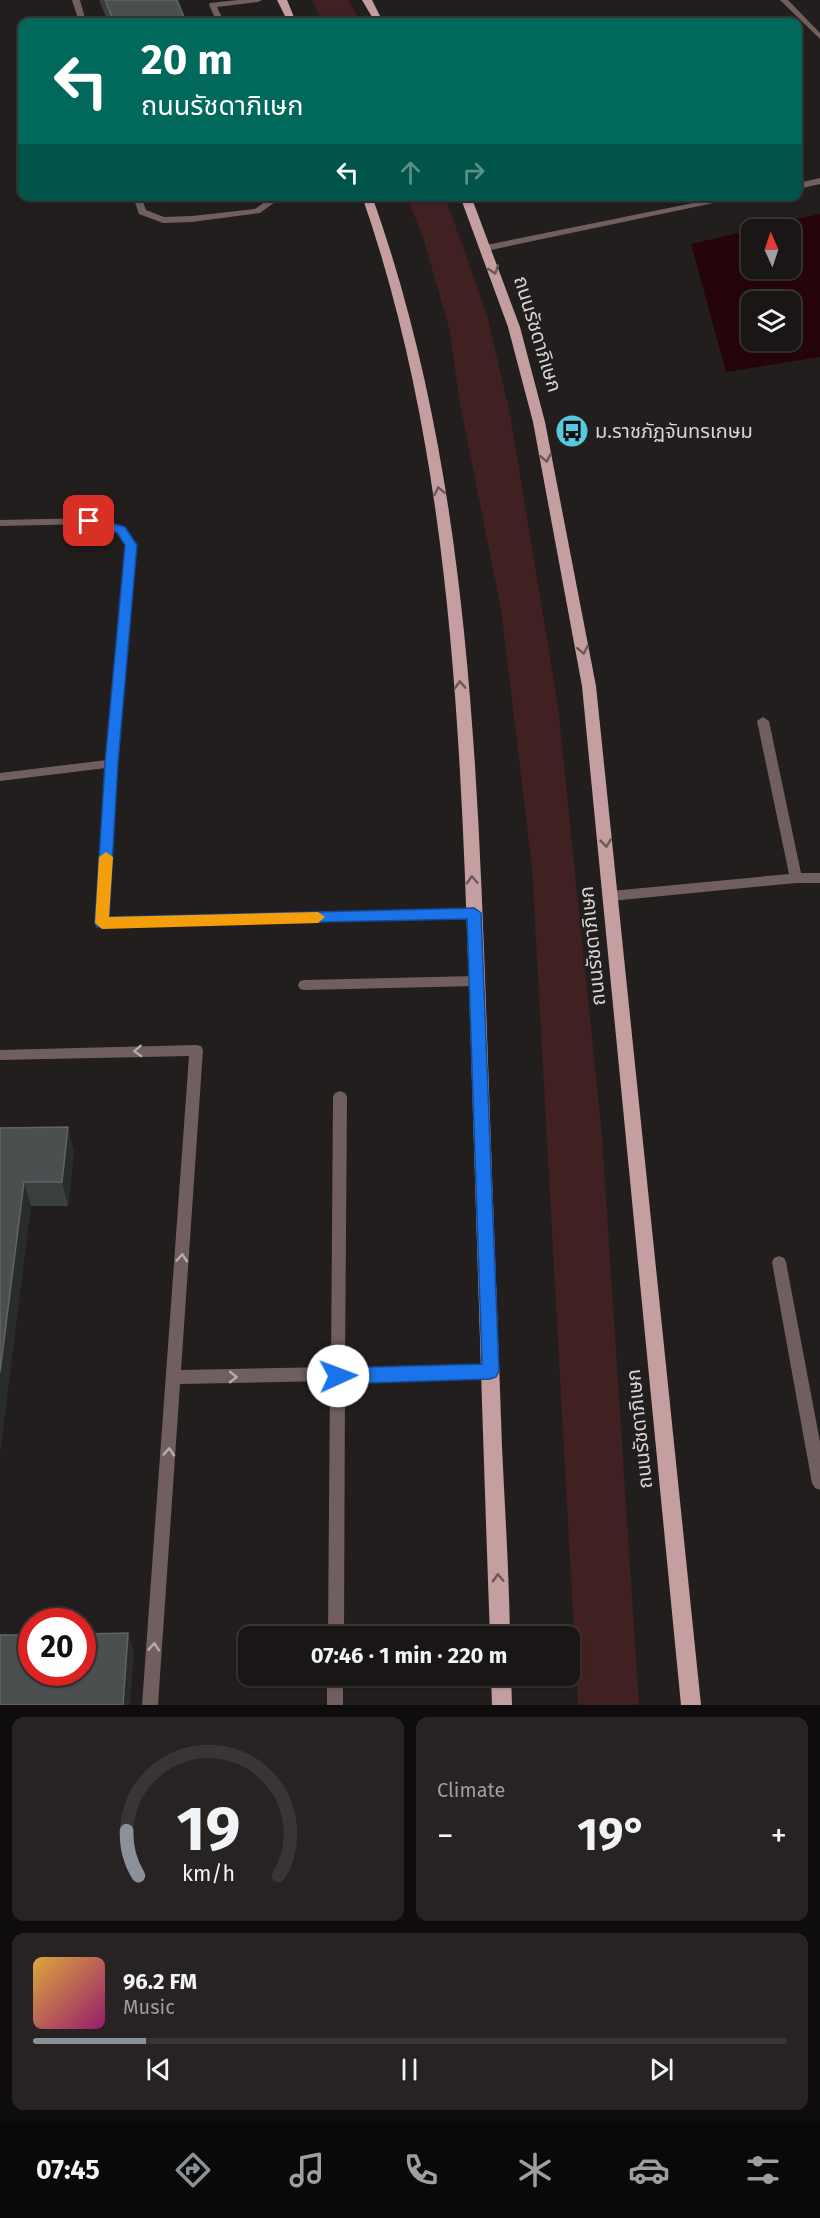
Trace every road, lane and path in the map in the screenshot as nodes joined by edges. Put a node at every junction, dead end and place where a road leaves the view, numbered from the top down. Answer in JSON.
{"nodes":[{"id":1,"x":76,"y":0,"type":"edge"},
{"id":2,"x":258,"y":0,"type":"edge"},
{"id":3,"x":282,"y":0,"type":"edge"},
{"id":4,"x":367,"y":0,"type":"edge"},
{"id":5,"x":784,"y":0,"type":"edge"},
{"id":6,"x":212,"y":2,"type":"edge"},
{"id":7,"x":82,"y":18,"type":"edge"},
{"id":8,"x":218,"y":18,"type":"edge"},
{"id":9,"x":290,"y":18,"type":"edge"},
{"id":10,"x":377,"y":18,"type":"edge"},
{"id":11,"x":801,"y":18,"type":"edge"},
{"id":12,"x":802,"y":19,"type":"edge"},
{"id":13,"x":820,"y":38,"type":"edge"},
{"id":14,"x":820,"y":181,"type":"edge"},
{"id":15,"x":802,"y":185,"type":"edge"},
{"id":16,"x":139,"y":201,"type":"edge"},
{"id":17,"x":271,"y":201,"type":"edge"},
{"id":18,"x":369,"y":201,"type":"edge"},
{"id":19,"x":467,"y":201,"type":"edge"},
{"id":20,"x":718,"y":201,"type":"edge"},
{"id":21,"x":486,"y":248,"type":"junction"},
{"id":22,"x":0,"y":523,"type":"edge"},
{"id":23,"x":763,"y":721,"type":"dead end"},
{"id":24,"x":112,"y":763,"type":"junction"},
{"id":25,"x":0,"y":777,"type":"edge"},
{"id":26,"x":796,"y":878,"type":"junction"},
{"id":27,"x":820,"y":878,"type":"edge"},
{"id":28,"x":611,"y":896,"type":"junction"},
{"id":29,"x":474,"y":913,"type":"junction"},
{"id":30,"x":476,"y":981,"type":"junction"},
{"id":31,"x":304,"y":985,"type":"dead end"},
{"id":32,"x":0,"y":1055,"type":"edge"},
{"id":33,"x":340,"y":1097,"type":"dead end"},
{"id":34,"x":779,"y":1262,"type":"dead end"},
{"id":35,"x":490,"y":1371,"type":"junction"},
{"id":36,"x":338,"y":1376,"type":"junction"},
{"id":37,"x":174,"y":1377,"type":"junction"},
{"id":38,"x":820,"y":1483,"type":"edge"},
{"id":39,"x":336,"y":1626,"type":"edge"},
{"id":40,"x":500,"y":1626,"type":"edge"},
{"id":41,"x":335,"y":1686,"type":"edge"},
{"id":42,"x":501,"y":1686,"type":"edge"},
{"id":43,"x":150,"y":1705,"type":"edge"},
{"id":44,"x":335,"y":1705,"type":"edge"},
{"id":45,"x":502,"y":1705,"type":"edge"},
{"id":46,"x":691,"y":1705,"type":"edge"}],
"edges":[{"from":1,"to":7,"type":"street"},
{"from":2,"to":6,"type":"street"},
{"from":3,"to":9,"type":"main road"},
{"from":4,"to":10,"type":"main road"},
{"from":5,"to":11,"type":"street"},
{"from":6,"to":8,"type":"street"},
{"from":12,"to":13,"type":"street"},
{"from":14,"to":15,"type":"street"},
{"from":16,"to":17,"type":"street"},
{"from":29,"to":18,"type":"main road","one_way":true},
{"from":19,"to":21,"type":"main road","name":"ถนนรัชดาภิเษก"},
{"from":20,"to":21,"type":"street"},
{"from":21,"to":28,"type":"main road","name":"ถนนรัชดาภิเษก","one_way":true},
{"from":22,"to":24,"type":"street"},
{"from":23,"to":26,"type":"street"},
{"from":24,"to":25,"type":"street"},
{"from":24,"to":29,"type":"street"},
{"from":26,"to":27,"type":"street"},
{"from":26,"to":28,"type":"street"},
{"from":28,"to":46,"type":"main road","name":"ถนนรัชดาภิเษก"},
{"from":29,"to":30,"type":"main road"},
{"from":30,"to":31,"type":"street"},
{"from":30,"to":35,"type":"main road"},
{"from":37,"to":32,"type":"street","one_way":true},
{"from":33,"to":36,"type":"street"},
{"from":34,"to":38,"type":"street"},
{"from":35,"to":36,"type":"street"},
{"from":40,"to":35,"type":"main road","one_way":true},
{"from":37,"to":36,"type":"street","one_way":true},
{"from":36,"to":39,"type":"street"},
{"from":43,"to":37,"type":"street","one_way":true},
{"from":41,"to":44,"type":"street"},
{"from":42,"to":45,"type":"main road"}]}
